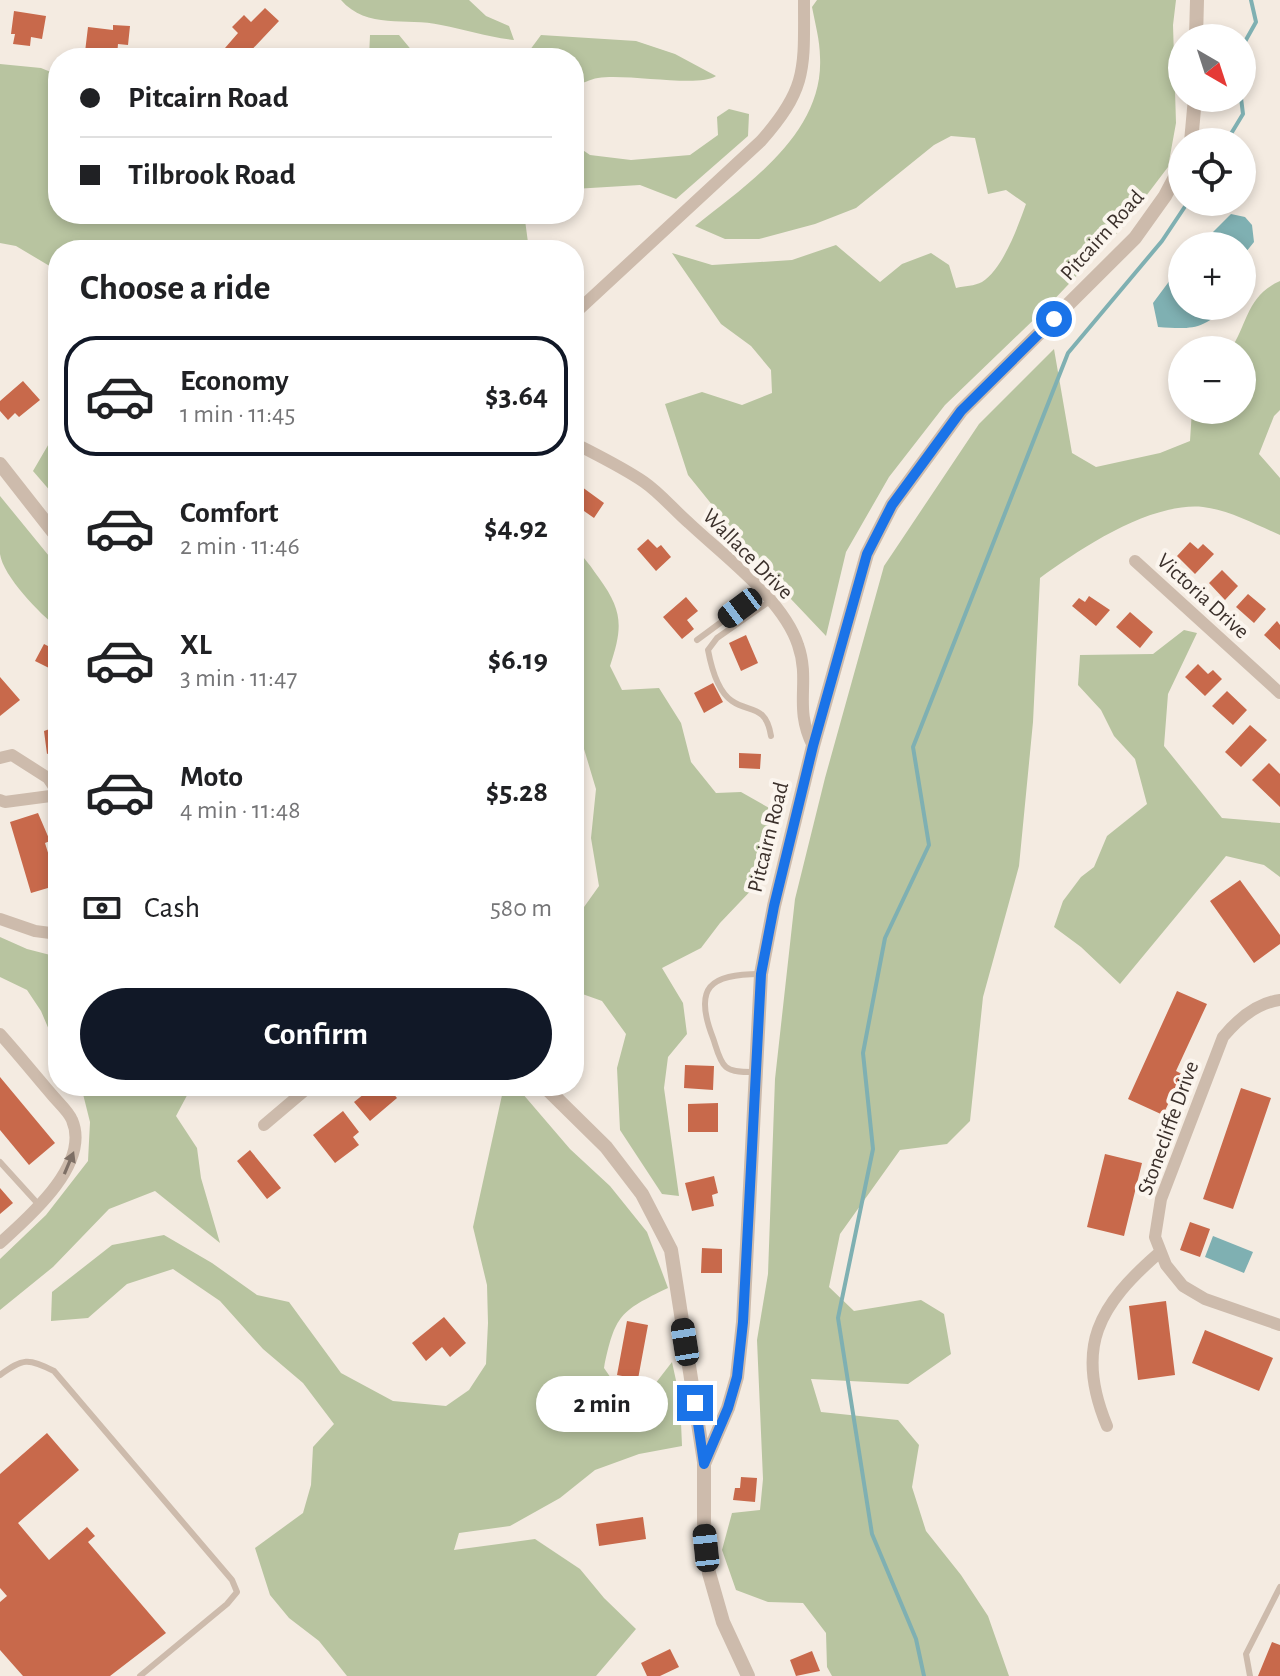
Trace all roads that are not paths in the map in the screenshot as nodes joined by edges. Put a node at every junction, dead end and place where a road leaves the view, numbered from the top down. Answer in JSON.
{"nodes":[{"id":1,"x":804,"y":0,"type":"edge"},
{"id":2,"x":1197,"y":0,"type":"edge"},
{"id":3,"x":1196,"y":24,"type":"edge"},
{"id":4,"x":1168,"y":190,"type":"edge"},
{"id":5,"x":584,"y":305,"type":"edge"},
{"id":6,"x":584,"y":449,"type":"edge"},
{"id":7,"x":0,"y":464,"type":"edge"},
{"id":8,"x":48,"y":525,"type":"edge"},
{"id":9,"x":1135,"y":561,"type":"dead end"},
{"id":10,"x":766,"y":596,"type":"junction"},
{"id":11,"x":697,"y":640,"type":"dead end"},
{"id":12,"x":1280,"y":693,"type":"edge"},
{"id":13,"x":771,"y":736,"type":"dead end"},
{"id":14,"x":813,"y":746,"type":"junction"},
{"id":15,"x":0,"y":758,"type":"edge"},
{"id":16,"x":48,"y":778,"type":"edge"},
{"id":17,"x":48,"y":796,"type":"edge"},
{"id":18,"x":0,"y":800,"type":"edge"},
{"id":19,"x":0,"y":919,"type":"edge"},
{"id":20,"x":48,"y":933,"type":"edge"},
{"id":21,"x":761,"y":974,"type":"junction"},
{"id":22,"x":1280,"y":1000,"type":"edge"},
{"id":23,"x":0,"y":1034,"type":"edge"},
{"id":24,"x":757,"y":1072,"type":"junction"},
{"id":25,"x":48,"y":1091,"type":"edge"},
{"id":26,"x":53,"y":1096,"type":"edge"},
{"id":27,"x":298,"y":1096,"type":"edge"},
{"id":28,"x":554,"y":1096,"type":"edge"},
{"id":29,"x":264,"y":1125,"type":"dead end"},
{"id":30,"x":0,"y":1162,"type":"edge"},
{"id":31,"x":39,"y":1205,"type":"junction"},
{"id":32,"x":0,"y":1243,"type":"edge"},
{"id":33,"x":1159,"y":1253,"type":"junction"},
{"id":34,"x":1280,"y":1325,"type":"edge"},
{"id":35,"x":0,"y":1375,"type":"edge"},
{"id":36,"x":1107,"y":1426,"type":"dead end"},
{"id":37,"x":704,"y":1464,"type":"junction"},
{"id":38,"x":1280,"y":1587,"type":"edge"},
{"id":39,"x":140,"y":1676,"type":"edge"},
{"id":40,"x":748,"y":1676,"type":"edge"},
{"id":41,"x":1250,"y":1676,"type":"edge"}],
"edges":[{"from":1,"to":5,"type":"street"},
{"from":2,"to":3,"type":"street"},
{"from":4,"to":14,"type":"street","name":"Pitcairn Road"},
{"from":6,"to":10,"type":"street","name":"Wallace Drive"},
{"from":7,"to":8,"type":"street"},
{"from":9,"to":12,"type":"street","name":"Victoria Drive"},
{"from":10,"to":11,"type":"lane"},
{"from":10,"to":13,"type":"lane"},
{"from":10,"to":14,"type":"street","name":"Wallace Drive"},
{"from":14,"to":21,"type":"street","name":"Pitcairn Road"},
{"from":15,"to":16,"type":"street"},
{"from":17,"to":18,"type":"street"},
{"from":19,"to":20,"type":"street"},
{"from":21,"to":24,"type":"street","name":"Pitcairn Road"},
{"from":21,"to":24,"type":"lane"},
{"from":22,"to":33,"type":"street","name":"Stonecliffe Drive"},
{"from":25,"to":23,"type":"street","one_way":true},
{"from":24,"to":37,"type":"street","name":"Pitcairn Road"},
{"from":31,"to":26,"type":"street","one_way":true},
{"from":27,"to":29,"type":"street"},
{"from":28,"to":37,"type":"street"},
{"from":30,"to":31,"type":"lane"},
{"from":31,"to":32,"type":"street"},
{"from":33,"to":34,"type":"street"},
{"from":33,"to":36,"type":"street"},
{"from":35,"to":39,"type":"lane"},
{"from":37,"to":40,"type":"street","name":"Pitcairn Road"},
{"from":38,"to":41,"type":"lane"}]}
